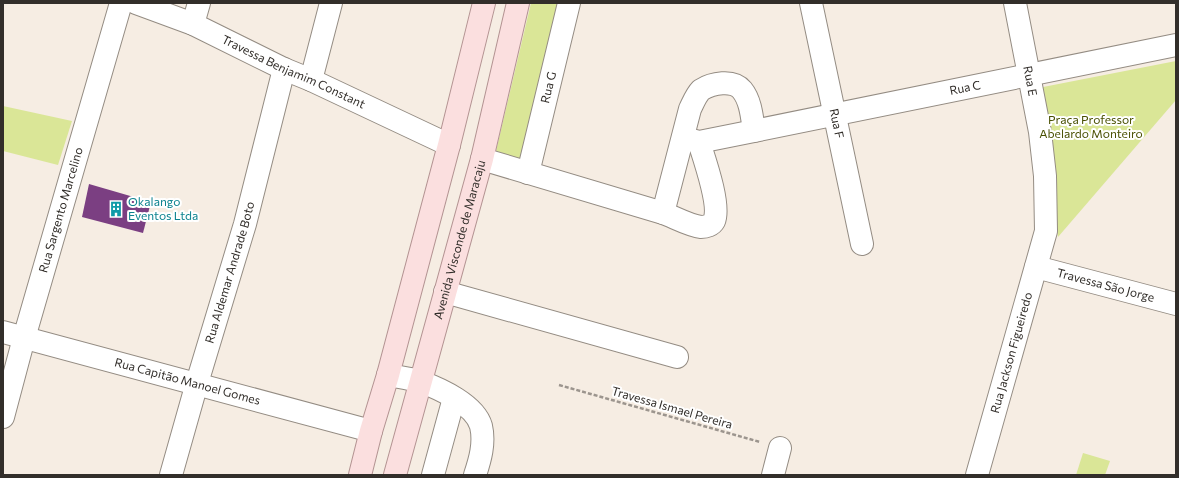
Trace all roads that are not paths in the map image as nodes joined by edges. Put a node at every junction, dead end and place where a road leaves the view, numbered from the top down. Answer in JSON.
{"nodes":[{"id":1,"x":121,"y":3,"type":"edge"},
{"id":2,"x":136,"y":3,"type":"edge"},
{"id":3,"x":199,"y":3,"type":"edge"},
{"id":4,"x":331,"y":3,"type":"edge"},
{"id":5,"x":484,"y":3,"type":"edge"},
{"id":6,"x":518,"y":3,"type":"edge"},
{"id":7,"x":569,"y":3,"type":"edge"},
{"id":8,"x":811,"y":3,"type":"edge"},
{"id":9,"x":1015,"y":3,"type":"edge"},
{"id":10,"x":193,"y":24,"type":"junction"},
{"id":11,"x":1176,"y":45,"type":"edge"},
{"id":12,"x":284,"y":69,"type":"junction"},
{"id":13,"x":1030,"y":75,"type":"junction"},
{"id":14,"x":311,"y":80,"type":"junction"},
{"id":15,"x":836,"y":115,"type":"junction"},
{"id":16,"x":754,"y":132,"type":"junction"},
{"id":17,"x":691,"y":140,"type":"junction"},
{"id":18,"x":449,"y":145,"type":"junction"},
{"id":19,"x":482,"y":159,"type":"junction"},
{"id":20,"x":528,"y":172,"type":"junction"},
{"id":21,"x":663,"y":213,"type":"junction"},
{"id":22,"x":1046,"y":231,"type":"joint"},
{"id":23,"x":862,"y":244,"type":"dead end"},
{"id":24,"x":1036,"y":267,"type":"junction"},
{"id":25,"x":445,"y":292,"type":"junction"},
{"id":26,"x":1176,"y":304,"type":"edge"},
{"id":27,"x":3,"y":332,"type":"edge"},
{"id":28,"x":24,"y":338,"type":"junction"},
{"id":29,"x":677,"y":357,"type":"dead end"},
{"id":30,"x":388,"y":375,"type":"junction"},
{"id":31,"x":420,"y":382,"type":"junction"},
{"id":32,"x":196,"y":383,"type":"junction"},
{"id":33,"x":454,"y":398,"type":"junction"},
{"id":34,"x":3,"y":417,"type":"edge"},
{"id":35,"x":371,"y":431,"type":"junction"},
{"id":36,"x":780,"y":448,"type":"road end"},
{"id":37,"x":171,"y":475,"type":"edge"},
{"id":38,"x":360,"y":475,"type":"edge"},
{"id":39,"x":395,"y":475,"type":"edge"},
{"id":40,"x":433,"y":475,"type":"edge"},
{"id":41,"x":476,"y":475,"type":"edge"},
{"id":42,"x":773,"y":475,"type":"edge"},
{"id":43,"x":977,"y":475,"type":"edge"}],
"edges":[{"from":1,"to":28,"type":"street","name":"Rua Sargento Marcelino"},
{"from":2,"to":10,"type":"street","name":"Travessa Benjamim Constant"},
{"from":3,"to":10,"type":"street"},
{"from":4,"to":14,"type":"street"},
{"from":5,"to":18,"type":"main road"},
{"from":6,"to":19,"type":"main road","name":"Avenida Visconde de Maracaju"},
{"from":7,"to":20,"type":"street","name":"Rua G"},
{"from":8,"to":15,"type":"street","name":"Rua F"},
{"from":9,"to":13,"type":"street","name":"Rua E"},
{"from":10,"to":12,"type":"street","name":"Travessa Benjamim Constant"},
{"from":11,"to":13,"type":"street","name":"Rua C"},
{"from":12,"to":14,"type":"street","name":"Travessa Benjamim Constant"},
{"from":12,"to":32,"type":"street","name":"Rua Aldemar Andrade Boto"},
{"from":13,"to":15,"type":"street","name":"Rua C"},
{"from":13,"to":22,"type":"street","name":"Rua E"},
{"from":14,"to":18,"type":"street","name":"Travessa Benjamim Constant"},
{"from":15,"to":16,"type":"street","name":"Rua C"},
{"from":15,"to":23,"type":"street","name":"Rua F"},
{"from":16,"to":17,"type":"street","name":"Rua C"},
{"from":16,"to":17,"type":"street"},
{"from":17,"to":21,"type":"street"},
{"from":17,"to":21,"type":"street"},
{"from":18,"to":30,"type":"main road"},
{"from":19,"to":20,"type":"street"},
{"from":19,"to":25,"type":"main road","name":"Avenida Visconde de Maracaju"},
{"from":20,"to":21,"type":"street"},
{"from":22,"to":24,"type":"street","name":"Rua Jackson Figueiredo"},
{"from":24,"to":26,"type":"street","name":"Travessa São Jorge"},
{"from":24,"to":43,"type":"street","name":"Rua Jackson Figueiredo"},
{"from":25,"to":29,"type":"street"},
{"from":25,"to":31,"type":"main road","name":"Avenida Visconde de Maracaju"},
{"from":27,"to":28,"type":"street","name":"Rua Capitão Manoel Gomes"},
{"from":28,"to":32,"type":"street","name":"Rua Capitão Manoel Gomes"},
{"from":28,"to":34,"type":"street","name":"Rua Sargento Marcelino"},
{"from":30,"to":31,"type":"street"},
{"from":30,"to":35,"type":"main road"},
{"from":31,"to":33,"type":"street"},
{"from":31,"to":39,"type":"main road","name":"Avenida Visconde de Maracaju"},
{"from":32,"to":35,"type":"street","name":"Rua Capitão Manoel Gomes"},
{"from":32,"to":37,"type":"street","name":"Rua Aldemar Andrade Boto"},
{"from":33,"to":40,"type":"street"},
{"from":33,"to":41,"type":"street"},
{"from":35,"to":38,"type":"main road"},
{"from":36,"to":42,"type":"street"}]}
